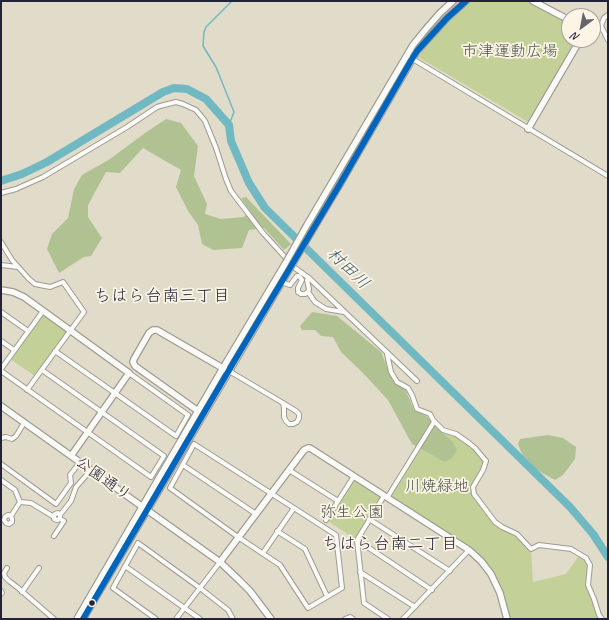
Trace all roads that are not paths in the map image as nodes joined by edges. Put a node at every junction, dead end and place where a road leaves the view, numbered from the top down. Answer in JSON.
{"nodes":[{"id":1,"x":453,"y":1,"type":"edge"},
{"id":2,"x":466,"y":1,"type":"edge"},
{"id":3,"x":533,"y":1,"type":"edge"},
{"id":4,"x":608,"y":15,"type":"edge"},
{"id":5,"x":561,"y":16,"type":"edge"},
{"id":6,"x":608,"y":40,"type":"edge"},
{"id":7,"x":575,"y":48,"type":"edge"},
{"id":8,"x":406,"y":55,"type":"junction"},
{"id":9,"x":412,"y":59,"type":"junction"},
{"id":10,"x":528,"y":128,"type":"junction"},
{"id":11,"x":608,"y":176,"type":"edge"},
{"id":12,"x":1,"y":193,"type":"edge"},
{"id":13,"x":1,"y":242,"type":"edge"},
{"id":14,"x":1,"y":265,"type":"edge"},
{"id":15,"x":18,"y":267,"type":"junction"},
{"id":16,"x":309,"y":278,"type":"junction"},
{"id":17,"x":281,"y":282,"type":"junction"},
{"id":18,"x":1,"y":290,"type":"edge"},
{"id":19,"x":308,"y":292,"type":"junction"},
{"id":20,"x":43,"y":310,"type":"junction"},
{"id":21,"x":1,"y":312,"type":"edge"},
{"id":22,"x":344,"y":312,"type":"junction"},
{"id":23,"x":70,"y":330,"type":"junction"},
{"id":24,"x":28,"y":331,"type":"junction"},
{"id":25,"x":1,"y":341,"type":"edge"},
{"id":26,"x":14,"y":350,"type":"junction"},
{"id":27,"x":55,"y":351,"type":"junction"},
{"id":28,"x":386,"y":353,"type":"junction"},
{"id":29,"x":223,"y":368,"type":"junction"},
{"id":30,"x":1,"y":370,"type":"edge"},
{"id":31,"x":42,"y":370,"type":"junction"},
{"id":32,"x":228,"y":372,"type":"junction"},
{"id":33,"x":129,"y":373,"type":"junction"},
{"id":34,"x":417,"y":381,"type":"dead end"},
{"id":35,"x":27,"y":390,"type":"junction"},
{"id":36,"x":115,"y":393,"type":"junction"},
{"id":37,"x":283,"y":403,"type":"junction"},
{"id":38,"x":1,"y":406,"type":"edge"},
{"id":39,"x":198,"y":411,"type":"junction"},
{"id":40,"x":101,"y":412,"type":"junction"},
{"id":41,"x":434,"y":422,"type":"junction"},
{"id":42,"x":24,"y":423,"type":"junction"},
{"id":43,"x":88,"y":432,"type":"junction"},
{"id":44,"x":1,"y":438,"type":"edge"},
{"id":45,"x":70,"y":456,"type":"junction"},
{"id":46,"x":80,"y":462,"type":"junction"},
{"id":47,"x":1,"y":464,"type":"edge"},
{"id":48,"x":183,"y":465,"type":"junction"},
{"id":49,"x":91,"y":470,"type":"junction"},
{"id":50,"x":289,"y":470,"type":"junction"},
{"id":51,"x":354,"y":476,"type":"junction"},
{"id":52,"x":1,"y":480,"type":"edge"},
{"id":53,"x":271,"y":493,"type":"junction"},
{"id":54,"x":386,"y":497,"type":"junction"},
{"id":55,"x":338,"y":501,"type":"junction"},
{"id":56,"x":20,"y":502,"type":"junction"},
{"id":57,"x":294,"y":508,"type":"junction"},
{"id":58,"x":145,"y":509,"type":"junction"},
{"id":59,"x":256,"y":514,"type":"junction"},
{"id":60,"x":11,"y":516,"type":"dead end"},
{"id":61,"x":60,"y":517,"type":"junction"},
{"id":62,"x":369,"y":519,"type":"junction"},
{"id":63,"x":326,"y":520,"type":"dead end"},
{"id":64,"x":277,"y":531,"type":"junction"},
{"id":65,"x":54,"y":536,"type":"dead end"},
{"id":66,"x":238,"y":537,"type":"junction"},
{"id":67,"x":357,"y":540,"type":"junction"},
{"id":68,"x":469,"y":550,"type":"junction"},
{"id":69,"x":263,"y":553,"type":"junction"},
{"id":70,"x":220,"y":562,"type":"junction"},
{"id":71,"x":124,"y":566,"type":"junction"},
{"id":72,"x":7,"y":568,"type":"dead end"},
{"id":73,"x":39,"y":568,"type":"dead end"},
{"id":74,"x":450,"y":571,"type":"junction"},
{"id":75,"x":360,"y":572,"type":"junction"},
{"id":76,"x":200,"y":588,"type":"junction"},
{"id":77,"x":432,"y":590,"type":"junction"},
{"id":78,"x":1,"y":591,"type":"edge"},
{"id":79,"x":22,"y":592,"type":"junction"},
{"id":80,"x":1,"y":594,"type":"edge"},
{"id":81,"x":327,"y":596,"type":"junction"},
{"id":82,"x":415,"y":607,"type":"junction"},
{"id":83,"x":184,"y":608,"type":"junction"},
{"id":84,"x":54,"y":619,"type":"edge"},
{"id":85,"x":77,"y":619,"type":"edge"},
{"id":86,"x":83,"y":619,"type":"edge"},
{"id":87,"x":156,"y":619,"type":"edge"},
{"id":88,"x":176,"y":619,"type":"edge"},
{"id":89,"x":200,"y":619,"type":"edge"},
{"id":90,"x":234,"y":619,"type":"edge"},
{"id":91,"x":271,"y":619,"type":"edge"},
{"id":92,"x":344,"y":619,"type":"edge"},
{"id":93,"x":353,"y":619,"type":"edge"},
{"id":94,"x":388,"y":619,"type":"edge"},
{"id":95,"x":403,"y":619,"type":"edge"},
{"id":96,"x":507,"y":619,"type":"edge"},
{"id":97,"x":602,"y":619,"type":"edge"}],
"edges":[{"from":1,"to":8,"type":"street"},
{"from":2,"to":9,"type":"street"},
{"from":3,"to":5,"type":"street"},
{"from":4,"to":6,"type":"street"},
{"from":7,"to":10,"type":"street"},
{"from":8,"to":9,"type":"street"},
{"from":8,"to":29,"type":"street","bridge":true},
{"from":9,"to":10,"type":"street"},
{"from":9,"to":17,"type":"street","bridge":true},
{"from":10,"to":11,"type":"street"},
{"from":12,"to":16,"type":"street"},
{"from":13,"to":15,"type":"street"},
{"from":14,"to":15,"type":"street"},
{"from":15,"to":23,"type":"street"},
{"from":16,"to":19,"type":"street"},
{"from":16,"to":22,"type":"street"},
{"from":17,"to":19,"type":"street"},
{"from":17,"to":32,"type":"street"},
{"from":18,"to":20,"type":"street"},
{"from":19,"to":22,"type":"street"},
{"from":20,"to":23,"type":"street"},
{"from":20,"to":24,"type":"street"},
{"from":21,"to":24,"type":"street"},
{"from":22,"to":28,"type":"street"},
{"from":23,"to":27,"type":"street"},
{"from":23,"to":33,"type":"street"},
{"from":24,"to":26,"type":"street"},
{"from":25,"to":26,"type":"street"},
{"from":26,"to":30,"type":"street"},
{"from":27,"to":31,"type":"street"},
{"from":27,"to":36,"type":"street"},
{"from":28,"to":34,"type":"street"},
{"from":28,"to":41,"type":"street"},
{"from":29,"to":32,"type":"street"},
{"from":29,"to":39,"type":"street"},
{"from":29,"to":39,"type":"street"},
{"from":30,"to":35,"type":"street"},
{"from":31,"to":35,"type":"street"},
{"from":31,"to":40,"type":"street"},
{"from":32,"to":37,"type":"street"},
{"from":32,"to":58,"type":"street"},
{"from":33,"to":36,"type":"street"},
{"from":33,"to":36,"type":"street"},
{"from":35,"to":43,"type":"street"},
{"from":36,"to":40,"type":"street"},
{"from":37,"to":37,"type":"street"},
{"from":38,"to":42,"type":"street","name":"公園通り"},
{"from":39,"to":58,"type":"street"},
{"from":40,"to":43,"type":"street"},
{"from":40,"to":43,"type":"street"},
{"from":41,"to":54,"type":"street"},
{"from":41,"to":97,"type":"street"},
{"from":42,"to":44,"type":"street"},
{"from":42,"to":45,"type":"street","name":"公園通り"},
{"from":43,"to":45,"type":"street"},
{"from":45,"to":46,"type":"street","name":"公園通り"},
{"from":46,"to":47,"type":"street"},
{"from":46,"to":49,"type":"street","name":"公園通り"},
{"from":48,"to":53,"type":"street"},
{"from":48,"to":59,"type":"street"},
{"from":48,"to":66,"type":"street"},
{"from":49,"to":58,"type":"street","name":"公園通り"},
{"from":49,"to":61,"type":"street"},
{"from":50,"to":51,"type":"street"},
{"from":50,"to":53,"type":"street"},
{"from":50,"to":55,"type":"street"},
{"from":51,"to":54,"type":"street"},
{"from":51,"to":55,"type":"street"},
{"from":52,"to":56,"type":"street"},
{"from":53,"to":57,"type":"street"},
{"from":53,"to":59,"type":"street"},
{"from":54,"to":62,"type":"street"},
{"from":54,"to":68,"type":"street"},
{"from":55,"to":63,"type":"street"},
{"from":56,"to":60,"type":"street"},
{"from":56,"to":61,"type":"street"},
{"from":57,"to":64,"type":"street"},
{"from":57,"to":81,"type":"street"},
{"from":58,"to":70,"type":"street","name":"公園通り"},
{"from":58,"to":85,"type":"street"},
{"from":58,"to":86,"type":"street"},
{"from":59,"to":66,"type":"street"},
{"from":61,"to":65,"type":"street"},
{"from":62,"to":67,"type":"street"},
{"from":62,"to":74,"type":"street"},
{"from":64,"to":69,"type":"street"},
{"from":64,"to":81,"type":"street"},
{"from":66,"to":69,"type":"street"},
{"from":66,"to":70,"type":"street"},
{"from":67,"to":75,"type":"street"},
{"from":67,"to":77,"type":"street"},
{"from":68,"to":74,"type":"street"},
{"from":68,"to":96,"type":"street"},
{"from":69,"to":81,"type":"street"},
{"from":70,"to":76,"type":"street"},
{"from":70,"to":91,"type":"street","name":"公園通り"},
{"from":71,"to":76,"type":"street"},
{"from":71,"to":83,"type":"street"},
{"from":71,"to":87,"type":"street"},
{"from":72,"to":79,"type":"street"},
{"from":73,"to":79,"type":"street"},
{"from":74,"to":77,"type":"street"},
{"from":75,"to":82,"type":"street"},
{"from":75,"to":94,"type":"street"},
{"from":76,"to":83,"type":"street"},
{"from":76,"to":90,"type":"street"},
{"from":77,"to":82,"type":"street"},
{"from":78,"to":80,"type":"street"},
{"from":79,"to":84,"type":"street"},
{"from":82,"to":95,"type":"street"},
{"from":83,"to":88,"type":"street"},
{"from":83,"to":89,"type":"street"},
{"from":92,"to":93,"type":"street"}]}
